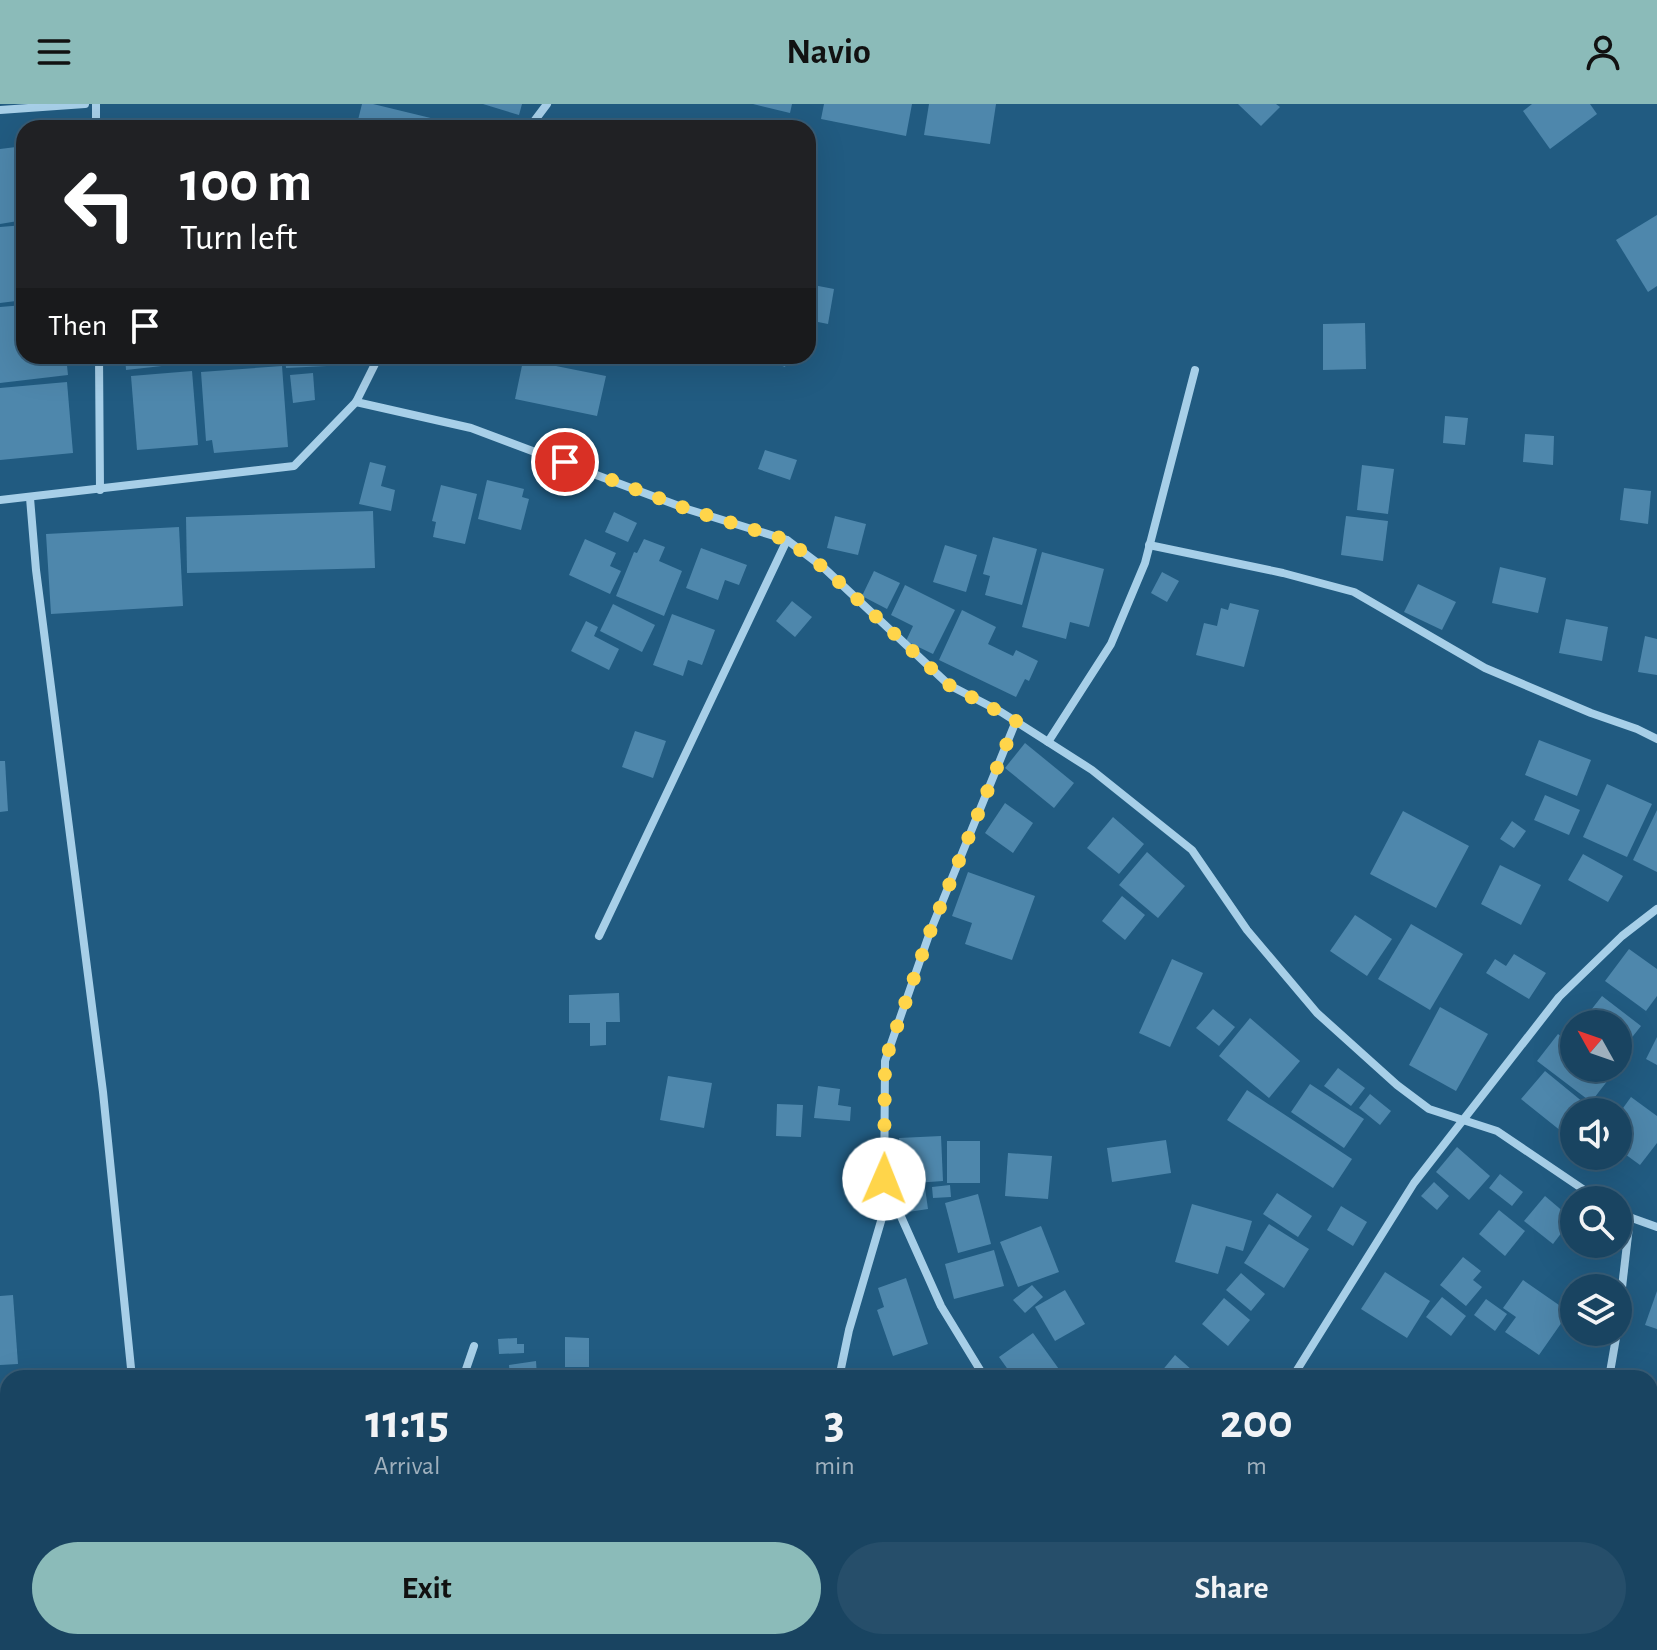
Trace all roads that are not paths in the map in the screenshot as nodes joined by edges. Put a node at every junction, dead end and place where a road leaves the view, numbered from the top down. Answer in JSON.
{"nodes":[{"id":1,"x":85,"y":104,"type":"edge"},
{"id":2,"x":0,"y":110,"type":"edge"},
{"id":3,"x":99,"y":364,"type":"edge"},
{"id":4,"x":375,"y":364,"type":"edge"},
{"id":5,"x":1195,"y":370,"type":"dead end"},
{"id":6,"x":356,"y":402,"type":"junction"},
{"id":7,"x":100,"y":490,"type":"junction"},
{"id":8,"x":30,"y":498,"type":"junction"},
{"id":9,"x":0,"y":500,"type":"edge"},
{"id":10,"x":787,"y":540,"type":"junction"},
{"id":11,"x":1149,"y":545,"type":"junction"},
{"id":12,"x":1016,"y":721,"type":"junction"},
{"id":13,"x":1657,"y":739,"type":"edge"},
{"id":14,"x":1048,"y":742,"type":"junction"},
{"id":15,"x":1657,"y":909,"type":"edge"},
{"id":16,"x":599,"y":936,"type":"dead end"},
{"id":17,"x":1464,"y":1120,"type":"junction"},
{"id":18,"x":884,"y":1179,"type":"junction"},
{"id":19,"x":1578,"y":1186,"type":"edge"},
{"id":20,"x":1632,"y":1219,"type":"edge"},
{"id":21,"x":1657,"y":1227,"type":"edge"},
{"id":22,"x":474,"y":1346,"type":"dead end"},
{"id":23,"x":1615,"y":1346,"type":"edge"},
{"id":24,"x":131,"y":1370,"type":"edge"},
{"id":25,"x":466,"y":1370,"type":"edge"},
{"id":26,"x":841,"y":1370,"type":"edge"},
{"id":27,"x":980,"y":1370,"type":"edge"},
{"id":28,"x":1297,"y":1370,"type":"edge"},
{"id":29,"x":1610,"y":1370,"type":"edge"}],
"edges":[{"from":1,"to":2,"type":"street"},
{"from":3,"to":7,"type":"street"},
{"from":4,"to":6,"type":"street"},
{"from":5,"to":11,"type":"street"},
{"from":6,"to":7,"type":"street"},
{"from":6,"to":10,"type":"street"},
{"from":7,"to":8,"type":"street"},
{"from":8,"to":9,"type":"street"},
{"from":8,"to":24,"type":"street"},
{"from":10,"to":12,"type":"street"},
{"from":10,"to":16,"type":"street"},
{"from":11,"to":13,"type":"street"},
{"from":11,"to":14,"type":"street"},
{"from":12,"to":14,"type":"street"},
{"from":12,"to":18,"type":"street"},
{"from":14,"to":17,"type":"street"},
{"from":15,"to":17,"type":"street"},
{"from":17,"to":19,"type":"street"},
{"from":17,"to":28,"type":"street"},
{"from":18,"to":26,"type":"street"},
{"from":18,"to":27,"type":"street"},
{"from":20,"to":21,"type":"street"},
{"from":22,"to":25,"type":"street"},
{"from":23,"to":29,"type":"street"}]}
